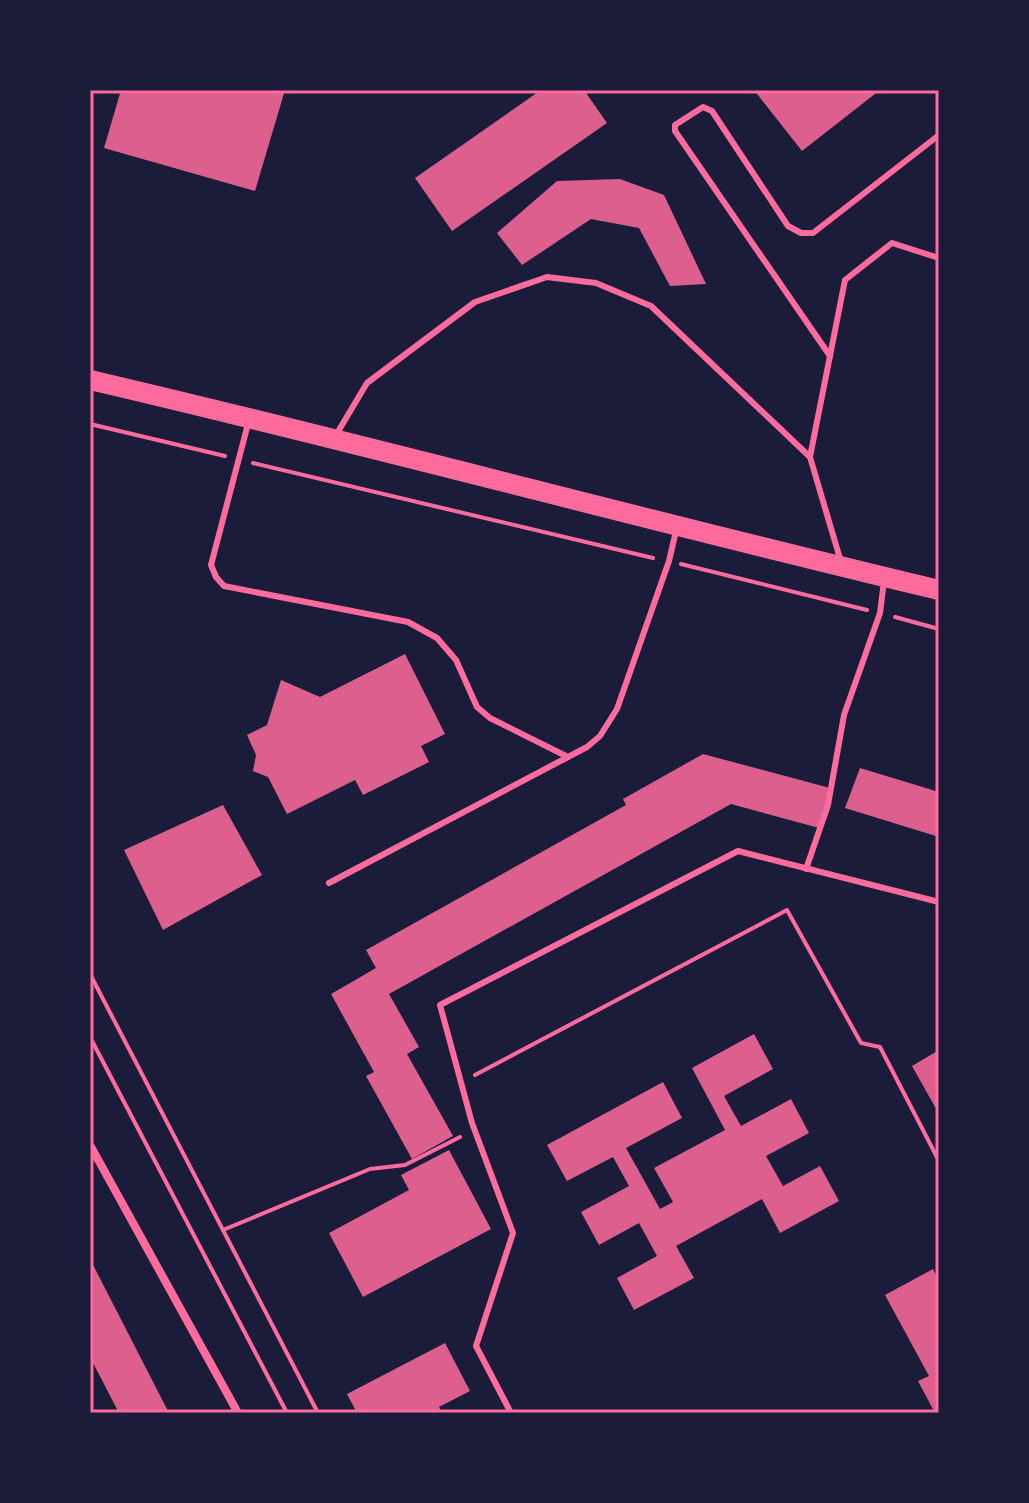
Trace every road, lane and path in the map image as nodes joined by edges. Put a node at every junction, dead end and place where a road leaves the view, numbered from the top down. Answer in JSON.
{"nodes":[{"id":1,"x":939,"y":135,"type":"edge"},
{"id":2,"x":939,"y":258,"type":"edge"},
{"id":3,"x":830,"y":356,"type":"junction"},
{"id":4,"x":90,"y":380,"type":"edge"},
{"id":5,"x":250,"y":418,"type":"junction"},
{"id":6,"x":90,"y":424,"type":"edge"},
{"id":7,"x":334,"y":438,"type":"junction"},
{"id":8,"x":810,"y":457,"type":"junction"},
{"id":9,"x":239,"y":459,"type":"junction"},
{"id":10,"x":677,"y":528,"type":"junction"},
{"id":11,"x":669,"y":561,"type":"junction"},
{"id":12,"x":843,"y":568,"type":"junction"},
{"id":13,"x":885,"y":578,"type":"junction"},
{"id":14,"x":939,"y":590,"type":"edge"},
{"id":15,"x":880,"y":613,"type":"junction"},
{"id":16,"x":939,"y":629,"type":"edge"},
{"id":17,"x":568,"y":757,"type":"junction"},
{"id":18,"x":806,"y":869,"type":"junction"},
{"id":19,"x":329,"y":883,"type":"dead end"},
{"id":20,"x":939,"y":902,"type":"edge"},
{"id":21,"x":90,"y":974,"type":"edge"},
{"id":22,"x":90,"y":1037,"type":"edge"},
{"id":23,"x":461,"y":1082,"type":"junction"},
{"id":24,"x":472,"y":1123,"type":"junction"},
{"id":25,"x":90,"y":1145,"type":"edge"},
{"id":26,"x":939,"y":1161,"type":"edge"},
{"id":27,"x":223,"y":1230,"type":"junction"},
{"id":28,"x":238,"y":1413,"type":"edge"},
{"id":29,"x":287,"y":1413,"type":"edge"},
{"id":30,"x":318,"y":1413,"type":"edge"},
{"id":31,"x":511,"y":1413,"type":"edge"}],
"edges":[{"from":1,"to":3,"type":"lane"},
{"from":2,"to":3,"type":"lane"},
{"from":3,"to":8,"type":"lane"},
{"from":4,"to":5,"type":"main road"},
{"from":5,"to":7,"type":"main road"},
{"from":5,"to":9,"type":"lane"},
{"from":6,"to":9,"type":"path"},
{"from":7,"to":8,"type":"lane"},
{"from":7,"to":10,"type":"main road"},
{"from":8,"to":12,"type":"lane"},
{"from":9,"to":11,"type":"path"},
{"from":9,"to":17,"type":"lane"},
{"from":10,"to":11,"type":"lane"},
{"from":10,"to":12,"type":"main road"},
{"from":11,"to":15,"type":"path"},
{"from":11,"to":17,"type":"lane"},
{"from":12,"to":13,"type":"main road"},
{"from":13,"to":14,"type":"main road"},
{"from":13,"to":15,"type":"lane"},
{"from":15,"to":16,"type":"path"},
{"from":15,"to":18,"type":"lane"},
{"from":17,"to":19,"type":"lane"},
{"from":18,"to":20,"type":"lane"},
{"from":18,"to":23,"type":"lane"},
{"from":21,"to":27,"type":"path"},
{"from":22,"to":29,"type":"path"},
{"from":23,"to":24,"type":"lane"},
{"from":23,"to":26,"type":"path"},
{"from":24,"to":27,"type":"path"},
{"from":24,"to":31,"type":"lane"},
{"from":25,"to":28,"type":"street"},
{"from":27,"to":30,"type":"path"}]}
